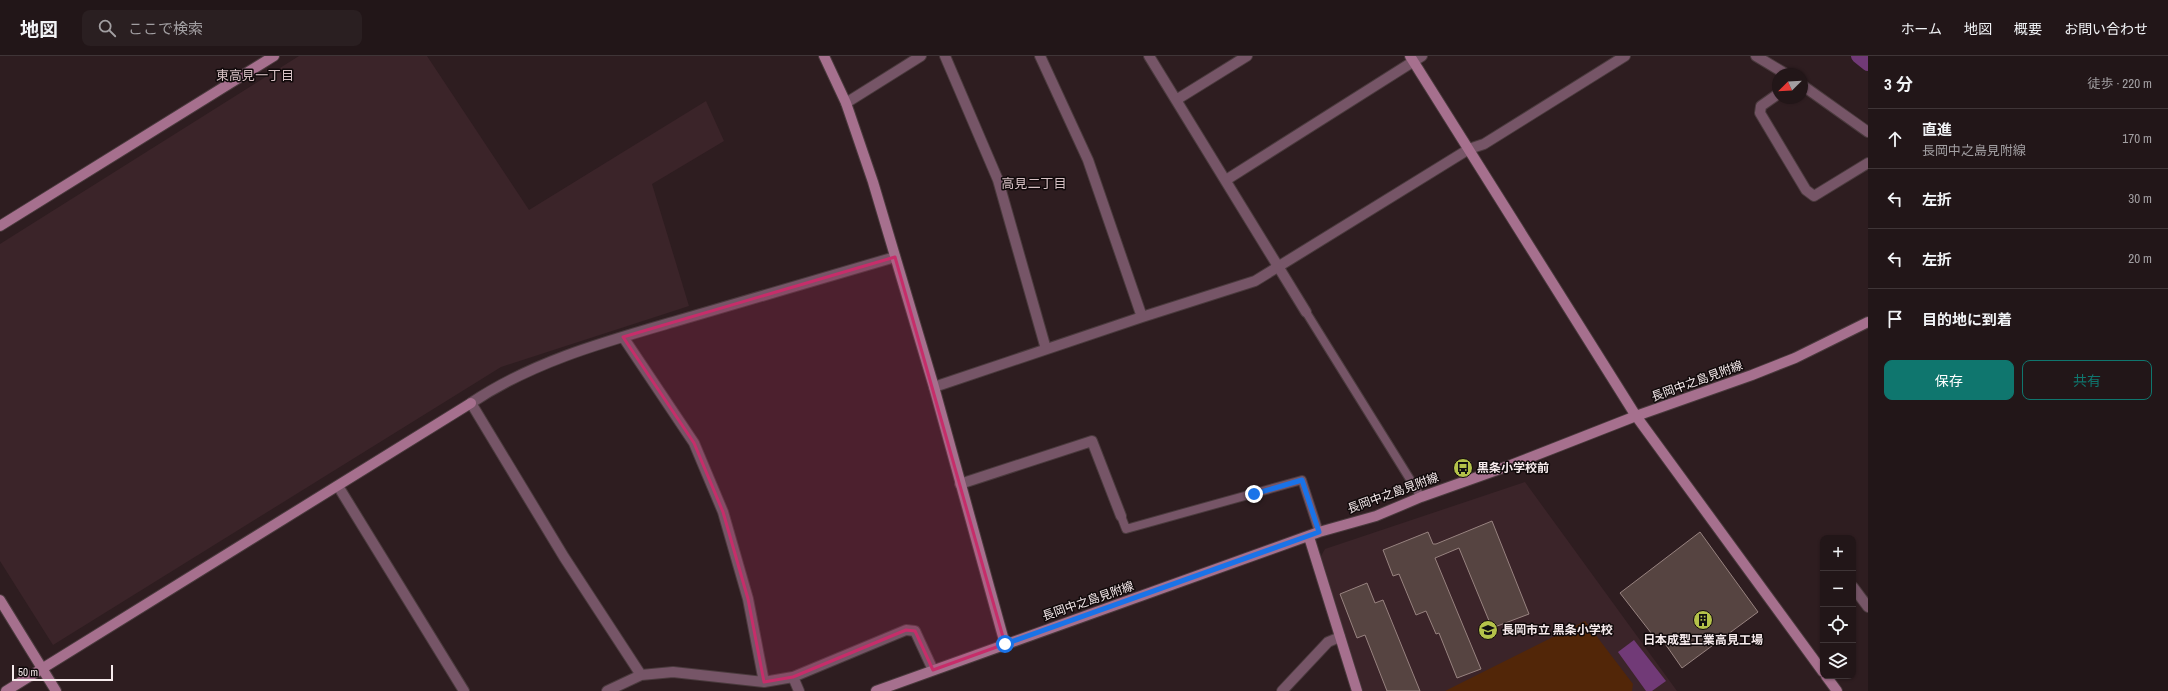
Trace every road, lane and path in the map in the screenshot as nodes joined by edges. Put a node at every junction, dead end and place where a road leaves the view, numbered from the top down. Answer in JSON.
{"nodes":[{"id":1,"x":274,"y":56,"type":"edge"},
{"id":2,"x":824,"y":56,"type":"edge"},
{"id":3,"x":921,"y":56,"type":"edge"},
{"id":4,"x":946,"y":56,"type":"edge"},
{"id":5,"x":1040,"y":56,"type":"edge"},
{"id":6,"x":1149,"y":56,"type":"edge"},
{"id":7,"x":1247,"y":56,"type":"edge"},
{"id":8,"x":1625,"y":56,"type":"edge"},
{"id":9,"x":1756,"y":56,"type":"edge"},
{"id":10,"x":1415,"y":58,"type":"edge"},
{"id":11,"x":1776,"y":68,"type":"edge"},
{"id":12,"x":1808,"y":89,"type":"edge"},
{"id":13,"x":1772,"y":98,"type":"edge"},
{"id":14,"x":1176,"y":100,"type":"junction"},
{"id":15,"x":846,"y":103,"type":"junction"},
{"id":16,"x":1868,"y":132,"type":"edge"},
{"id":17,"x":1469,"y":149,"type":"junction"},
{"id":18,"x":1868,"y":163,"type":"edge"},
{"id":19,"x":1226,"y":180,"type":"junction"},
{"id":20,"x":0,"y":226,"type":"edge"},
{"id":21,"x":895,"y":257,"type":"junction"},
{"id":22,"x":1278,"y":266,"type":"junction"},
{"id":23,"x":1306,"y":312,"type":"joint"},
{"id":24,"x":1142,"y":317,"type":"junction"},
{"id":25,"x":1868,"y":322,"type":"edge"},
{"id":26,"x":623,"y":337,"type":"junction"},
{"id":27,"x":1046,"y":349,"type":"junction"},
{"id":28,"x":934,"y":387,"type":"junction"},
{"id":29,"x":471,"y":403,"type":"junction"},
{"id":30,"x":1636,"y":416,"type":"junction"},
{"id":31,"x":960,"y":484,"type":"junction"},
{"id":32,"x":338,"y":486,"type":"junction"},
{"id":33,"x":1420,"y":497,"type":"junction"},
{"id":34,"x":1121,"y":516,"type":"joint"},
{"id":35,"x":1319,"y":532,"type":"junction"},
{"id":36,"x":1309,"y":537,"type":"junction"},
{"id":37,"x":1856,"y":591,"type":"edge"},
{"id":38,"x":0,"y":600,"type":"edge"},
{"id":39,"x":1868,"y":606,"type":"edge"},
{"id":40,"x":1340,"y":637,"type":"junction"},
{"id":41,"x":1005,"y":644,"type":"junction"},
{"id":42,"x":43,"y":668,"type":"junction"},
{"id":43,"x":1820,"y":668,"type":"edge"},
{"id":44,"x":933,"y":670,"type":"junction"},
{"id":45,"x":641,"y":675,"type":"junction"},
{"id":46,"x":793,"y":677,"type":"junction"},
{"id":47,"x":1828,"y":679,"type":"edge"},
{"id":48,"x":764,"y":682,"type":"junction"},
{"id":49,"x":6,"y":691,"type":"edge"},
{"id":50,"x":56,"y":691,"type":"edge"},
{"id":51,"x":464,"y":691,"type":"edge"},
{"id":52,"x":607,"y":691,"type":"edge"},
{"id":53,"x":799,"y":691,"type":"edge"},
{"id":54,"x":876,"y":691,"type":"edge"},
{"id":55,"x":1282,"y":691,"type":"edge"},
{"id":56,"x":1357,"y":691,"type":"edge"},
{"id":57,"x":1837,"y":691,"type":"edge"}],
"edges":[{"from":1,"to":20,"type":"street"},
{"from":2,"to":15,"type":"street"},
{"from":3,"to":15,"type":"street"},
{"from":4,"to":27,"type":"street"},
{"from":5,"to":24,"type":"street"},
{"from":6,"to":14,"type":"street"},
{"from":7,"to":14,"type":"street"},
{"from":8,"to":17,"type":"street"},
{"from":9,"to":11,"type":"street"},
{"from":10,"to":17,"type":"street"},
{"from":10,"to":19,"type":"street"},
{"from":12,"to":16,"type":"street"},
{"from":13,"to":18,"type":"street"},
{"from":14,"to":19,"type":"street"},
{"from":15,"to":21,"type":"street"},
{"from":17,"to":22,"type":"street"},
{"from":17,"to":30,"type":"street"},
{"from":19,"to":22,"type":"street"},
{"from":21,"to":26,"type":"street"},
{"from":21,"to":28,"type":"street"},
{"from":22,"to":23,"type":"street"},
{"from":22,"to":24,"type":"street"},
{"from":23,"to":33,"type":"lane"},
{"from":24,"to":27,"type":"street"},
{"from":25,"to":30,"type":"street","name":"長岡中之島見附線"},
{"from":26,"to":29,"type":"street"},
{"from":26,"to":48,"type":"street"},
{"from":27,"to":28,"type":"street"},
{"from":28,"to":31,"type":"street"},
{"from":29,"to":32,"type":"street"},
{"from":29,"to":45,"type":"street"},
{"from":30,"to":33,"type":"street","name":"長岡中之島見附線"},
{"from":30,"to":43,"type":"street"},
{"from":31,"to":34,"type":"street"},
{"from":31,"to":41,"type":"street"},
{"from":32,"to":42,"type":"street"},
{"from":32,"to":51,"type":"street"},
{"from":33,"to":35,"type":"street","name":"長岡中之島見附線"},
{"from":34,"to":35,"type":"lane"},
{"from":35,"to":36,"type":"street","name":"長岡中之島見附線"},
{"from":36,"to":40,"type":"street"},
{"from":36,"to":41,"type":"street","name":"長岡中之島見附線"},
{"from":37,"to":39,"type":"street"},
{"from":38,"to":42,"type":"street"},
{"from":40,"to":55,"type":"street"},
{"from":40,"to":56,"type":"street"},
{"from":41,"to":44,"type":"street","name":"長岡中之島見附線"},
{"from":42,"to":49,"type":"street"},
{"from":42,"to":50,"type":"street"},
{"from":44,"to":46,"type":"street"},
{"from":44,"to":54,"type":"street","name":"長岡中之島見附線"},
{"from":45,"to":48,"type":"street"},
{"from":45,"to":52,"type":"street"},
{"from":46,"to":48,"type":"street"},
{"from":46,"to":53,"type":"street"},
{"from":47,"to":57,"type":"street"}]}
